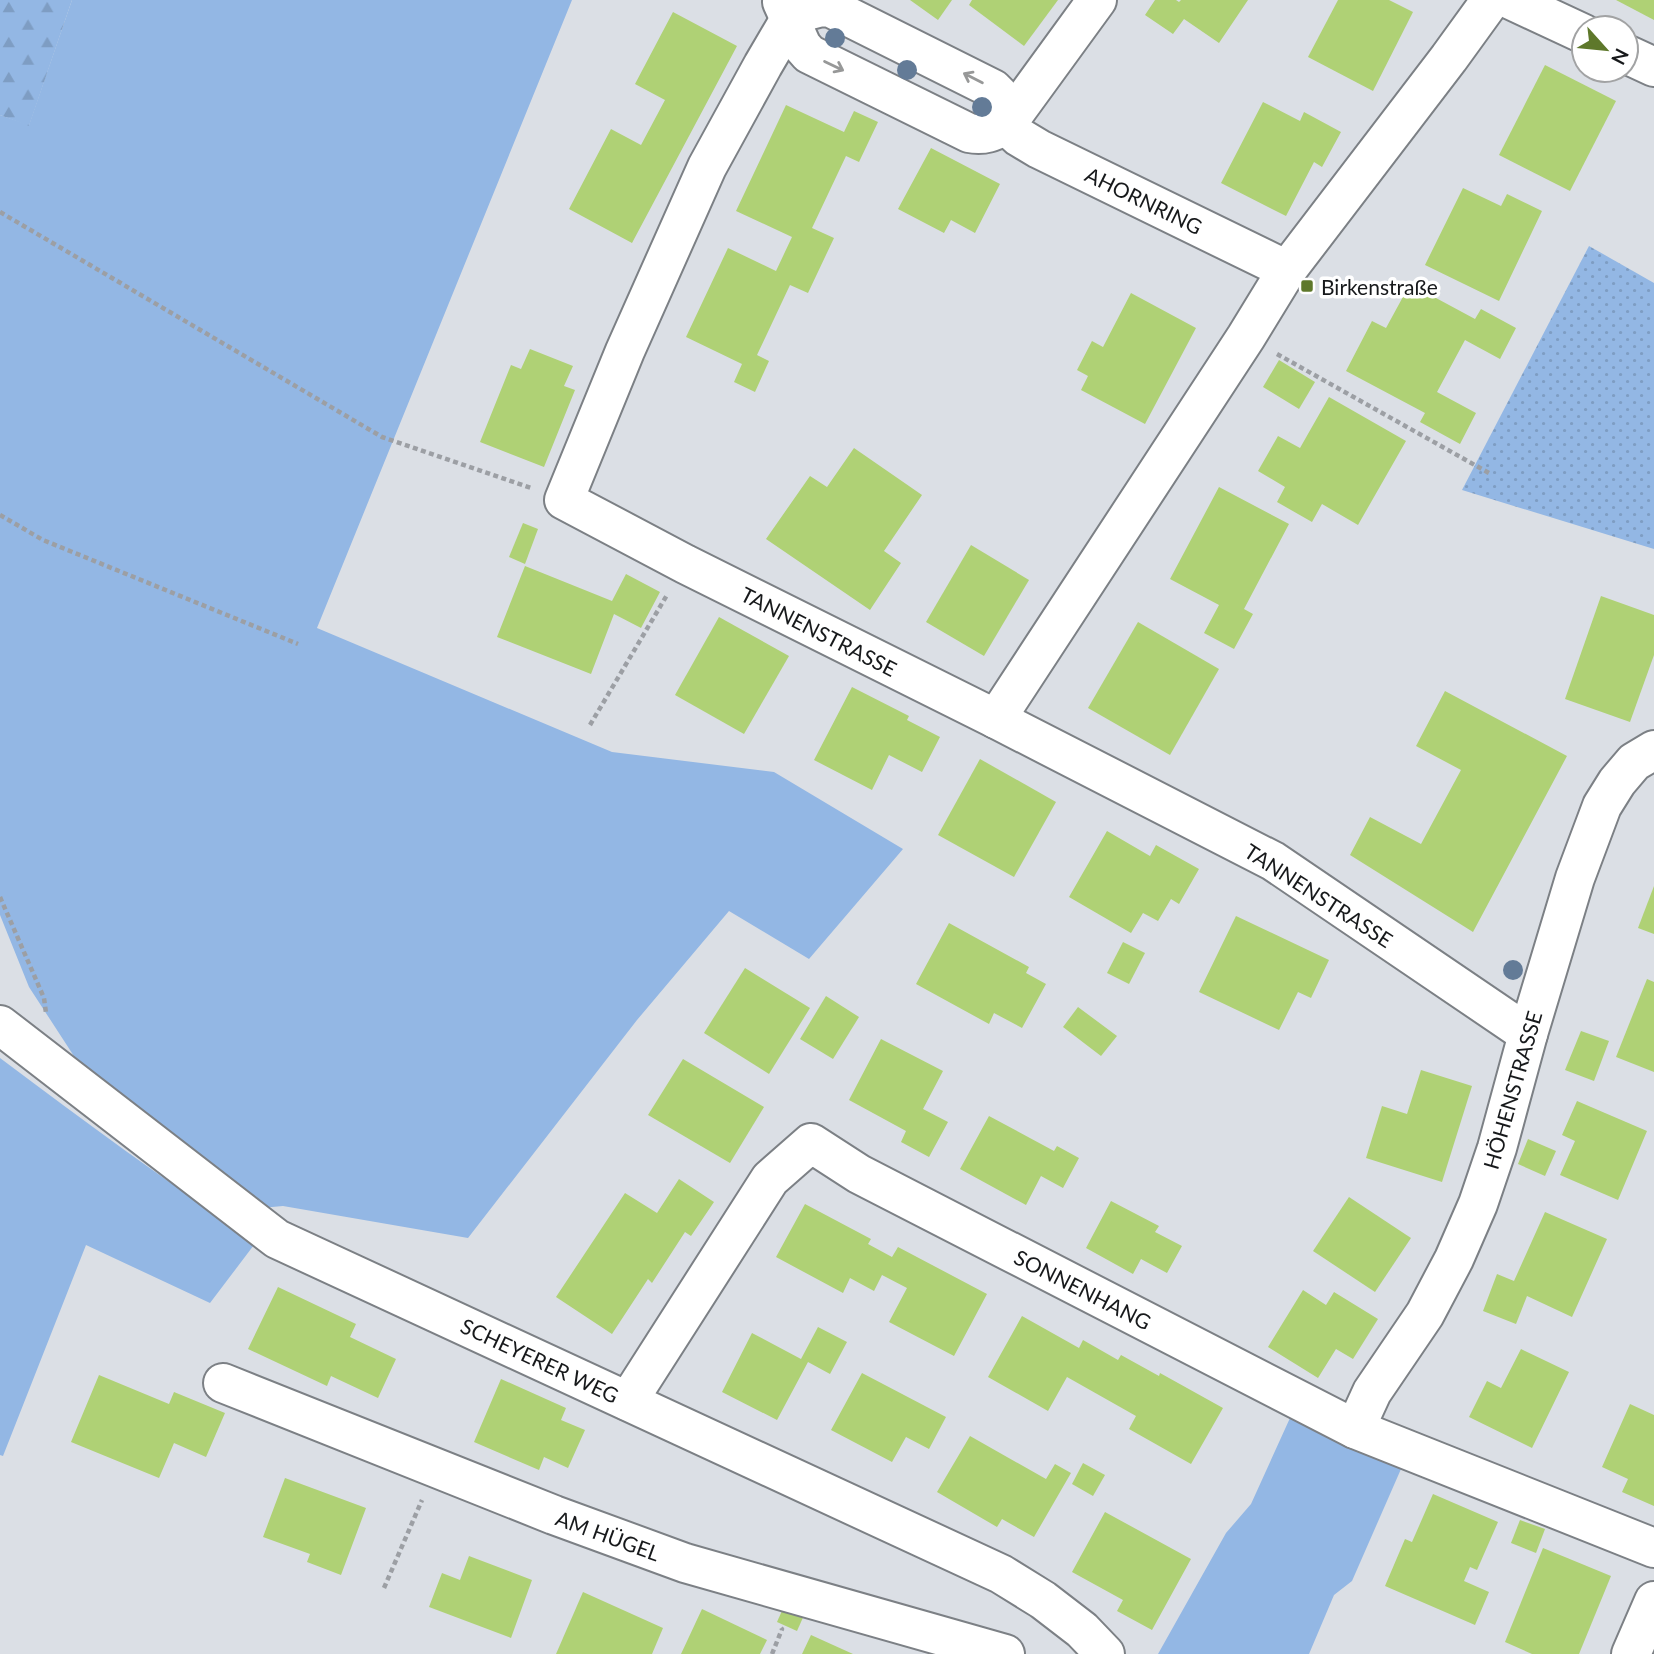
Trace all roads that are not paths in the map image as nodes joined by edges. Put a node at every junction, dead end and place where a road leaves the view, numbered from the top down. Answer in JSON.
{"nodes":[{"id":1,"x":1097,"y":0,"type":"edge"},
{"id":2,"x":1491,"y":0,"type":"edge"},
{"id":3,"x":1511,"y":0,"type":"edge"},
{"id":4,"x":785,"y":10,"type":"edge"},
{"id":5,"x":1570,"y":27,"type":"edge"},
{"id":6,"x":1006,"y":125,"type":"junction"},
{"id":7,"x":1287,"y":270,"type":"junction"},
{"id":8,"x":996,"y":719,"type":"junction"},
{"id":9,"x":1654,"y":750,"type":"edge"},
{"id":10,"x":0,"y":1025,"type":"edge"},
{"id":11,"x":1528,"y":1034,"type":"junction"},
{"id":12,"x":223,"y":1383,"type":"dead end"},
{"id":13,"x":628,"y":1401,"type":"junction"},
{"id":14,"x":1355,"y":1429,"type":"junction"},
{"id":15,"x":1654,"y":1548,"type":"edge"},
{"id":16,"x":1654,"y":1601,"type":"edge"},
{"id":17,"x":1005,"y":1654,"type":"edge"},
{"id":18,"x":1105,"y":1654,"type":"edge"},
{"id":19,"x":1631,"y":1654,"type":"edge"}],
"edges":[{"from":1,"to":6,"type":"street"},
{"from":2,"to":7,"type":"street"},
{"from":3,"to":5,"type":"street"},
{"from":6,"to":4,"type":"street","one_way":true},
{"from":4,"to":6,"type":"street","one_way":true},
{"from":4,"to":8,"type":"street","name":"TANNENSTRASSE"},
{"from":6,"to":7,"type":"street","name":"AHORNRING"},
{"from":7,"to":8,"type":"street"},
{"from":8,"to":11,"type":"street","name":"TANNENSTRASSE"},
{"from":9,"to":11,"type":"street","name":"HÖHENSTRASSE"},
{"from":10,"to":13,"type":"street","name":"SCHEYERER WEG"},
{"from":11,"to":14,"type":"street","name":"HÖHENSTRASSE"},
{"from":12,"to":17,"type":"street","name":"AM HÜGEL"},
{"from":13,"to":14,"type":"street","name":"SONNENHANG"},
{"from":13,"to":18,"type":"street","name":"SCHEYERER WEG"},
{"from":14,"to":15,"type":"street","name":"SONNENHANG"},
{"from":16,"to":19,"type":"street"}]}
